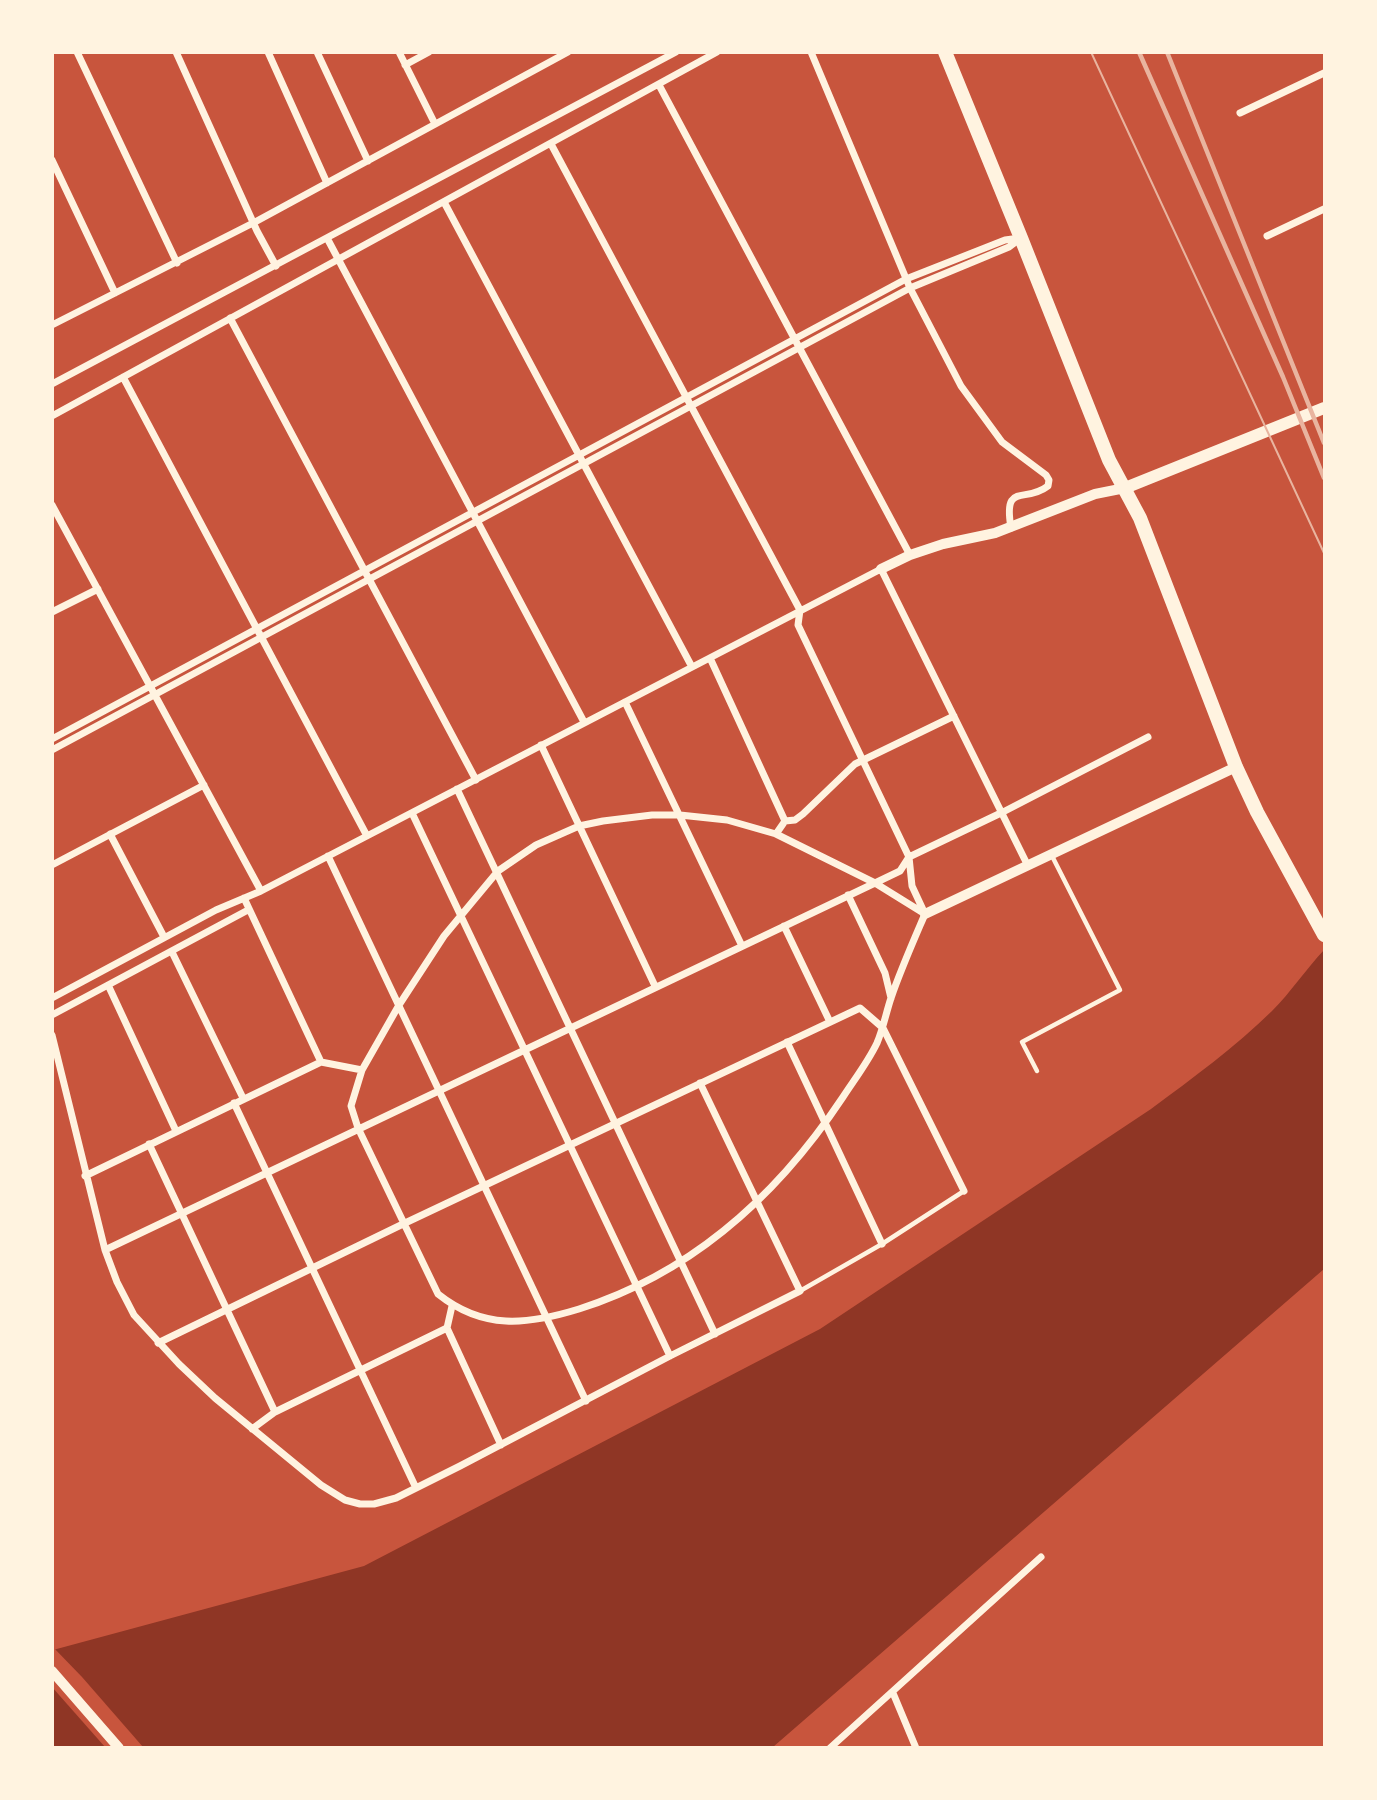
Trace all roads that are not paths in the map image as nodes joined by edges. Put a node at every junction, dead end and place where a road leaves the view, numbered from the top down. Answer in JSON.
{"nodes":[{"id":1,"x":77,"y":52,"type":"edge"},
{"id":2,"x":176,"y":52,"type":"edge"},
{"id":3,"x":268,"y":52,"type":"edge"},
{"id":4,"x":317,"y":52,"type":"edge"},
{"id":5,"x":398,"y":52,"type":"edge"},
{"id":6,"x":429,"y":52,"type":"edge"},
{"id":7,"x":568,"y":52,"type":"edge"},
{"id":8,"x":676,"y":52,"type":"edge"},
{"id":9,"x":717,"y":52,"type":"edge"},
{"id":10,"x":811,"y":52,"type":"edge"},
{"id":11,"x":945,"y":52,"type":"edge"},
{"id":12,"x":405,"y":65,"type":"junction"},
{"id":13,"x":1325,"y":73,"type":"edge"},
{"id":14,"x":659,"y":85,"type":"junction"},
{"id":15,"x":1240,"y":113,"type":"dead end"},
{"id":16,"x":435,"y":124,"type":"junction"},
{"id":17,"x":551,"y":144,"type":"junction"},
{"id":18,"x":52,"y":160,"type":"edge"},
{"id":19,"x":368,"y":161,"type":"junction"},
{"id":20,"x":327,"y":183,"type":"junction"},
{"id":21,"x":444,"y":202,"type":"junction"},
{"id":22,"x":1325,"y":209,"type":"edge"},
{"id":23,"x":255,"y":222,"type":"junction"},
{"id":24,"x":1267,"y":236,"type":"dead end"},
{"id":25,"x":327,"y":238,"type":"junction"},
{"id":26,"x":1021,"y":238,"type":"junction"},
{"id":27,"x":337,"y":261,"type":"junction"},
{"id":28,"x":177,"y":263,"type":"junction"},
{"id":29,"x":276,"y":266,"type":"junction"},
{"id":30,"x":906,"y":279,"type":"junction"},
{"id":31,"x":910,"y":288,"type":"junction"},
{"id":32,"x":115,"y":293,"type":"junction"},
{"id":33,"x":230,"y":318,"type":"junction"},
{"id":34,"x":52,"y":325,"type":"edge"},
{"id":35,"x":795,"y":340,"type":"junction"},
{"id":36,"x":800,"y":348,"type":"junction"},
{"id":37,"x":123,"y":377,"type":"junction"},
{"id":38,"x":52,"y":384,"type":"edge"},
{"id":39,"x":687,"y":398,"type":"junction"},
{"id":40,"x":691,"y":406,"type":"junction"},
{"id":41,"x":1325,"y":408,"type":"edge"},
{"id":42,"x":52,"y":416,"type":"edge"},
{"id":43,"x":580,"y":455,"type":"junction"},
{"id":44,"x":585,"y":464,"type":"junction"},
{"id":45,"x":1125,"y":488,"type":"junction"},
{"id":46,"x":52,"y":505,"type":"edge"},
{"id":47,"x":472,"y":512,"type":"junction"},
{"id":48,"x":476,"y":521,"type":"junction"},
{"id":49,"x":1011,"y":528,"type":"junction"},
{"id":50,"x":910,"y":555,"type":"junction"},
{"id":51,"x":881,"y":569,"type":"junction"},
{"id":52,"x":364,"y":570,"type":"junction"},
{"id":53,"x":369,"y":580,"type":"junction"},
{"id":54,"x":98,"y":589,"type":"junction"},
{"id":55,"x":800,"y":610,"type":"junction"},
{"id":56,"x":52,"y":612,"type":"edge"},
{"id":57,"x":257,"y":628,"type":"junction"},
{"id":58,"x":262,"y":637,"type":"junction"},
{"id":59,"x":709,"y":658,"type":"junction"},
{"id":60,"x":692,"y":667,"type":"junction"},
{"id":61,"x":149,"y":685,"type":"junction"},
{"id":62,"x":155,"y":695,"type":"junction"},
{"id":63,"x":625,"y":702,"type":"junction"},
{"id":64,"x":954,"y":716,"type":"junction"},
{"id":65,"x":584,"y":722,"type":"junction"},
{"id":66,"x":1148,"y":737,"type":"dead end"},
{"id":67,"x":52,"y":739,"type":"edge"},
{"id":68,"x":541,"y":745,"type":"junction"},
{"id":69,"x":52,"y":750,"type":"edge"},
{"id":70,"x":863,"y":760,"type":"junction"},
{"id":71,"x":1236,"y":767,"type":"junction"},
{"id":72,"x":476,"y":780,"type":"junction"},
{"id":73,"x":204,"y":785,"type":"junction"},
{"id":74,"x":457,"y":789,"type":"junction"},
{"id":75,"x":412,"y":813,"type":"junction"},
{"id":76,"x":1003,"y":813,"type":"junction"},
{"id":77,"x":680,"y":815,"type":"junction"},
{"id":78,"x":785,"y":821,"type":"junction"},
{"id":79,"x":579,"y":827,"type":"junction"},
{"id":80,"x":110,"y":834,"type":"junction"},
{"id":81,"x":776,"y":834,"type":"junction"},
{"id":82,"x":367,"y":836,"type":"junction"},
{"id":83,"x":1050,"y":853,"type":"junction"},
{"id":84,"x":328,"y":856,"type":"junction"},
{"id":85,"x":909,"y":858,"type":"junction"},
{"id":86,"x":1027,"y":864,"type":"junction"},
{"id":87,"x":52,"y":865,"type":"edge"},
{"id":88,"x":498,"y":871,"type":"junction"},
{"id":89,"x":875,"y":883,"type":"junction"},
{"id":90,"x":261,"y":891,"type":"junction"},
{"id":91,"x":848,"y":895,"type":"junction"},
{"id":92,"x":244,"y":898,"type":"junction"},
{"id":93,"x":248,"y":910,"type":"junction"},
{"id":94,"x":925,"y":914,"type":"junction"},
{"id":95,"x":460,"y":915,"type":"junction"},
{"id":96,"x":784,"y":926,"type":"junction"},
{"id":97,"x":1323,"y":933,"type":"edge"},
{"id":98,"x":164,"y":937,"type":"junction"},
{"id":99,"x":742,"y":946,"type":"junction"},
{"id":100,"x":172,"y":952,"type":"junction"},
{"id":101,"x":108,"y":986,"type":"junction"},
{"id":102,"x":656,"y":986,"type":"junction"},
{"id":103,"x":52,"y":998,"type":"edge"},
{"id":104,"x":891,"y":999,"type":"junction"},
{"id":105,"x":399,"y":1005,"type":"junction"},
{"id":106,"x":52,"y":1015,"type":"edge"},
{"id":107,"x":830,"y":1022,"type":"junction"},
{"id":108,"x":571,"y":1027,"type":"junction"},
{"id":109,"x":883,"y":1028,"type":"junction"},
{"id":110,"x":52,"y":1035,"type":"edge"},
{"id":111,"x":787,"y":1041,"type":"junction"},
{"id":112,"x":525,"y":1049,"type":"junction"},
{"id":113,"x":321,"y":1062,"type":"junction"},
{"id":114,"x":362,"y":1070,"type":"junction"},
{"id":115,"x":1037,"y":1071,"type":"dead end"},
{"id":116,"x":700,"y":1083,"type":"junction"},
{"id":117,"x":439,"y":1089,"type":"junction"},
{"id":118,"x":243,"y":1098,"type":"junction"},
{"id":119,"x":234,"y":1103,"type":"junction"},
{"id":120,"x":616,"y":1124,"type":"junction"},
{"id":121,"x":825,"y":1124,"type":"junction"},
{"id":122,"x":358,"y":1128,"type":"junction"},
{"id":123,"x":176,"y":1130,"type":"junction"},
{"id":124,"x":149,"y":1144,"type":"junction"},
{"id":125,"x":570,"y":1146,"type":"junction"},
{"id":126,"x":267,"y":1171,"type":"junction"},
{"id":127,"x":85,"y":1176,"type":"junction"},
{"id":128,"x":485,"y":1187,"type":"junction"},
{"id":129,"x":964,"y":1191,"type":"joint"},
{"id":130,"x":758,"y":1202,"type":"junction"},
{"id":131,"x":182,"y":1213,"type":"junction"},
{"id":132,"x":404,"y":1224,"type":"junction"},
{"id":133,"x":882,"y":1244,"type":"junction"},
{"id":134,"x":105,"y":1250,"type":"junction"},
{"id":135,"x":682,"y":1262,"type":"junction"},
{"id":136,"x":313,"y":1268,"type":"junction"},
{"id":137,"x":638,"y":1287,"type":"junction"},
{"id":138,"x":800,"y":1291,"type":"junction"},
{"id":139,"x":452,"y":1306,"type":"junction"},
{"id":140,"x":227,"y":1309,"type":"junction"},
{"id":141,"x":547,"y":1318,"type":"junction"},
{"id":142,"x":447,"y":1328,"type":"junction"},
{"id":143,"x":715,"y":1334,"type":"junction"},
{"id":144,"x":158,"y":1343,"type":"junction"},
{"id":145,"x":670,"y":1356,"type":"junction"},
{"id":146,"x":360,"y":1370,"type":"junction"},
{"id":147,"x":586,"y":1401,"type":"junction"},
{"id":148,"x":275,"y":1412,"type":"junction"},
{"id":149,"x":252,"y":1429,"type":"junction"},
{"id":150,"x":501,"y":1445,"type":"junction"},
{"id":151,"x":416,"y":1488,"type":"junction"},
{"id":152,"x":1041,"y":1557,"type":"dead end"},
{"id":153,"x":52,"y":1671,"type":"edge"},
{"id":154,"x":893,"y":1693,"type":"junction"},
{"id":155,"x":119,"y":1748,"type":"edge"},
{"id":156,"x":830,"y":1748,"type":"edge"},
{"id":157,"x":916,"y":1748,"type":"edge"}],
"edges":[{"from":1,"to":28,"type":"street"},
{"from":2,"to":23,"type":"street"},
{"from":3,"to":20,"type":"street"},
{"from":4,"to":19,"type":"street"},
{"from":5,"to":12,"type":"street"},
{"from":6,"to":12,"type":"street"},
{"from":7,"to":16,"type":"street"},
{"from":8,"to":25,"type":"street"},
{"from":9,"to":14,"type":"street"},
{"from":10,"to":30,"type":"street"},
{"from":11,"to":26,"type":"highway"},
{"from":12,"to":16,"type":"street"},
{"from":13,"to":15,"type":"street"},
{"from":14,"to":17,"type":"street"},
{"from":14,"to":35,"type":"street"},
{"from":16,"to":19,"type":"street"},
{"from":17,"to":21,"type":"street"},
{"from":17,"to":39,"type":"street"},
{"from":18,"to":32,"type":"street"},
{"from":19,"to":20,"type":"street"},
{"from":20,"to":23,"type":"street"},
{"from":21,"to":27,"type":"street"},
{"from":21,"to":43,"type":"street"},
{"from":22,"to":24,"type":"street"},
{"from":23,"to":28,"type":"street"},
{"from":23,"to":29,"type":"street"},
{"from":25,"to":27,"type":"street"},
{"from":25,"to":29,"type":"street"},
{"from":26,"to":30,"type":"street"},
{"from":26,"to":31,"type":"street"},
{"from":26,"to":45,"type":"highway"},
{"from":27,"to":33,"type":"street"},
{"from":27,"to":47,"type":"street"},
{"from":28,"to":32,"type":"street"},
{"from":29,"to":38,"type":"street"},
{"from":30,"to":31,"type":"street"},
{"from":30,"to":35,"type":"street"},
{"from":31,"to":36,"type":"street"},
{"from":31,"to":49,"type":"street"},
{"from":32,"to":34,"type":"street"},
{"from":33,"to":37,"type":"street"},
{"from":33,"to":52,"type":"street"},
{"from":35,"to":36,"type":"street"},
{"from":35,"to":39,"type":"street"},
{"from":36,"to":40,"type":"street"},
{"from":36,"to":50,"type":"street"},
{"from":37,"to":42,"type":"street"},
{"from":37,"to":57,"type":"street"},
{"from":39,"to":40,"type":"street"},
{"from":39,"to":43,"type":"street"},
{"from":40,"to":44,"type":"street"},
{"from":40,"to":55,"type":"street"},
{"from":41,"to":45,"type":"main road"},
{"from":43,"to":44,"type":"street"},
{"from":43,"to":47,"type":"street"},
{"from":44,"to":48,"type":"street"},
{"from":44,"to":60,"type":"street"},
{"from":45,"to":49,"type":"street"},
{"from":45,"to":71,"type":"highway"},
{"from":46,"to":54,"type":"street"},
{"from":47,"to":48,"type":"street"},
{"from":47,"to":52,"type":"street"},
{"from":48,"to":53,"type":"street"},
{"from":48,"to":65,"type":"street"},
{"from":49,"to":50,"type":"street"},
{"from":50,"to":51,"type":"street"},
{"from":51,"to":55,"type":"street"},
{"from":51,"to":64,"type":"street"},
{"from":52,"to":53,"type":"street"},
{"from":52,"to":57,"type":"street"},
{"from":53,"to":58,"type":"street"},
{"from":53,"to":72,"type":"street"},
{"from":54,"to":56,"type":"street"},
{"from":54,"to":61,"type":"street"},
{"from":55,"to":59,"type":"street"},
{"from":55,"to":70,"type":"street"},
{"from":57,"to":58,"type":"street"},
{"from":57,"to":61,"type":"street"},
{"from":58,"to":62,"type":"street"},
{"from":58,"to":82,"type":"street"},
{"from":59,"to":60,"type":"street"},
{"from":59,"to":78,"type":"street"},
{"from":60,"to":63,"type":"street"},
{"from":61,"to":62,"type":"street"},
{"from":61,"to":67,"type":"street"},
{"from":62,"to":69,"type":"street"},
{"from":62,"to":73,"type":"street"},
{"from":63,"to":65,"type":"street"},
{"from":63,"to":77,"type":"street"},
{"from":64,"to":70,"type":"street"},
{"from":64,"to":76,"type":"street"},
{"from":65,"to":68,"type":"street"},
{"from":66,"to":76,"type":"street"},
{"from":68,"to":72,"type":"street"},
{"from":68,"to":79,"type":"street"},
{"from":70,"to":78,"type":"street"},
{"from":70,"to":85,"type":"street"},
{"from":71,"to":83,"type":"street"},
{"from":71,"to":97,"type":"highway"},
{"from":72,"to":74,"type":"street"},
{"from":73,"to":80,"type":"street"},
{"from":73,"to":90,"type":"street"},
{"from":74,"to":75,"type":"street"},
{"from":74,"to":88,"type":"street"},
{"from":75,"to":82,"type":"street"},
{"from":75,"to":95,"type":"street"},
{"from":76,"to":85,"type":"street"},
{"from":76,"to":86,"type":"street"},
{"from":77,"to":79,"type":"street"},
{"from":77,"to":81,"type":"street"},
{"from":77,"to":99,"type":"street"},
{"from":78,"to":81,"type":"street"},
{"from":79,"to":88,"type":"street"},
{"from":79,"to":102,"type":"street"},
{"from":80,"to":87,"type":"street"},
{"from":80,"to":98,"type":"street"},
{"from":81,"to":89,"type":"street"},
{"from":82,"to":84,"type":"street"},
{"from":83,"to":86,"type":"street"},
{"from":83,"to":115,"type":"lane"},
{"from":84,"to":90,"type":"street"},
{"from":84,"to":105,"type":"street"},
{"from":85,"to":89,"type":"street"},
{"from":85,"to":94,"type":"street"},
{"from":86,"to":94,"type":"street"},
{"from":88,"to":95,"type":"street"},
{"from":88,"to":108,"type":"street"},
{"from":89,"to":91,"type":"street"},
{"from":89,"to":94,"type":"street"},
{"from":90,"to":92,"type":"street"},
{"from":91,"to":96,"type":"street"},
{"from":91,"to":104,"type":"street"},
{"from":92,"to":93,"type":"street"},
{"from":92,"to":98,"type":"street"},
{"from":93,"to":100,"type":"street"},
{"from":93,"to":113,"type":"street"},
{"from":94,"to":104,"type":"street"},
{"from":95,"to":105,"type":"street"},
{"from":95,"to":112,"type":"street"},
{"from":96,"to":99,"type":"street"},
{"from":96,"to":107,"type":"street"},
{"from":98,"to":103,"type":"street"},
{"from":99,"to":102,"type":"street"},
{"from":100,"to":101,"type":"street"},
{"from":100,"to":118,"type":"street"},
{"from":101,"to":106,"type":"street"},
{"from":101,"to":123,"type":"street"},
{"from":102,"to":108,"type":"street"},
{"from":104,"to":109,"type":"street"},
{"from":105,"to":114,"type":"street"},
{"from":105,"to":117,"type":"street"},
{"from":107,"to":109,"type":"street"},
{"from":107,"to":111,"type":"street"},
{"from":108,"to":112,"type":"street"},
{"from":108,"to":120,"type":"street"},
{"from":109,"to":121,"type":"street"},
{"from":109,"to":129,"type":"street"},
{"from":110,"to":127,"type":"street"},
{"from":111,"to":116,"type":"street"},
{"from":111,"to":121,"type":"street"},
{"from":112,"to":117,"type":"street"},
{"from":112,"to":125,"type":"street"},
{"from":113,"to":114,"type":"street"},
{"from":113,"to":118,"type":"street"},
{"from":114,"to":122,"type":"street"},
{"from":116,"to":120,"type":"street"},
{"from":116,"to":130,"type":"street"},
{"from":117,"to":122,"type":"street"},
{"from":117,"to":128,"type":"street"},
{"from":118,"to":119,"type":"street"},
{"from":119,"to":123,"type":"street"},
{"from":119,"to":126,"type":"street"},
{"from":120,"to":125,"type":"street"},
{"from":120,"to":135,"type":"street"},
{"from":121,"to":130,"type":"street"},
{"from":121,"to":133,"type":"street"},
{"from":122,"to":126,"type":"street"},
{"from":122,"to":132,"type":"street"},
{"from":123,"to":124,"type":"street"},
{"from":124,"to":127,"type":"street"},
{"from":124,"to":131,"type":"street"},
{"from":125,"to":128,"type":"street"},
{"from":125,"to":137,"type":"street"},
{"from":126,"to":131,"type":"street"},
{"from":126,"to":136,"type":"street"},
{"from":127,"to":134,"type":"street"},
{"from":128,"to":132,"type":"street"},
{"from":128,"to":141,"type":"street"},
{"from":129,"to":133,"type":"lane"},
{"from":130,"to":135,"type":"street"},
{"from":130,"to":138,"type":"street"},
{"from":131,"to":134,"type":"street"},
{"from":131,"to":140,"type":"street"},
{"from":132,"to":136,"type":"street"},
{"from":132,"to":139,"type":"street"},
{"from":133,"to":138,"type":"lane"},
{"from":134,"to":144,"type":"street"},
{"from":135,"to":137,"type":"street"},
{"from":135,"to":143,"type":"street"},
{"from":136,"to":140,"type":"street"},
{"from":136,"to":146,"type":"street"},
{"from":137,"to":141,"type":"street"},
{"from":137,"to":145,"type":"street"},
{"from":138,"to":143,"type":"street"},
{"from":139,"to":141,"type":"street"},
{"from":139,"to":142,"type":"street"},
{"from":140,"to":144,"type":"street"},
{"from":140,"to":148,"type":"street"},
{"from":141,"to":147,"type":"street"},
{"from":142,"to":146,"type":"street"},
{"from":142,"to":150,"type":"street"},
{"from":143,"to":145,"type":"street"},
{"from":144,"to":149,"type":"street"},
{"from":145,"to":147,"type":"street"},
{"from":146,"to":148,"type":"street"},
{"from":146,"to":151,"type":"street"},
{"from":147,"to":150,"type":"street"},
{"from":148,"to":149,"type":"street"},
{"from":149,"to":151,"type":"street"},
{"from":150,"to":151,"type":"street"},
{"from":152,"to":154,"type":"street"},
{"from":153,"to":155,"type":"street"},
{"from":154,"to":156,"type":"street"},
{"from":154,"to":157,"type":"street"}]}
